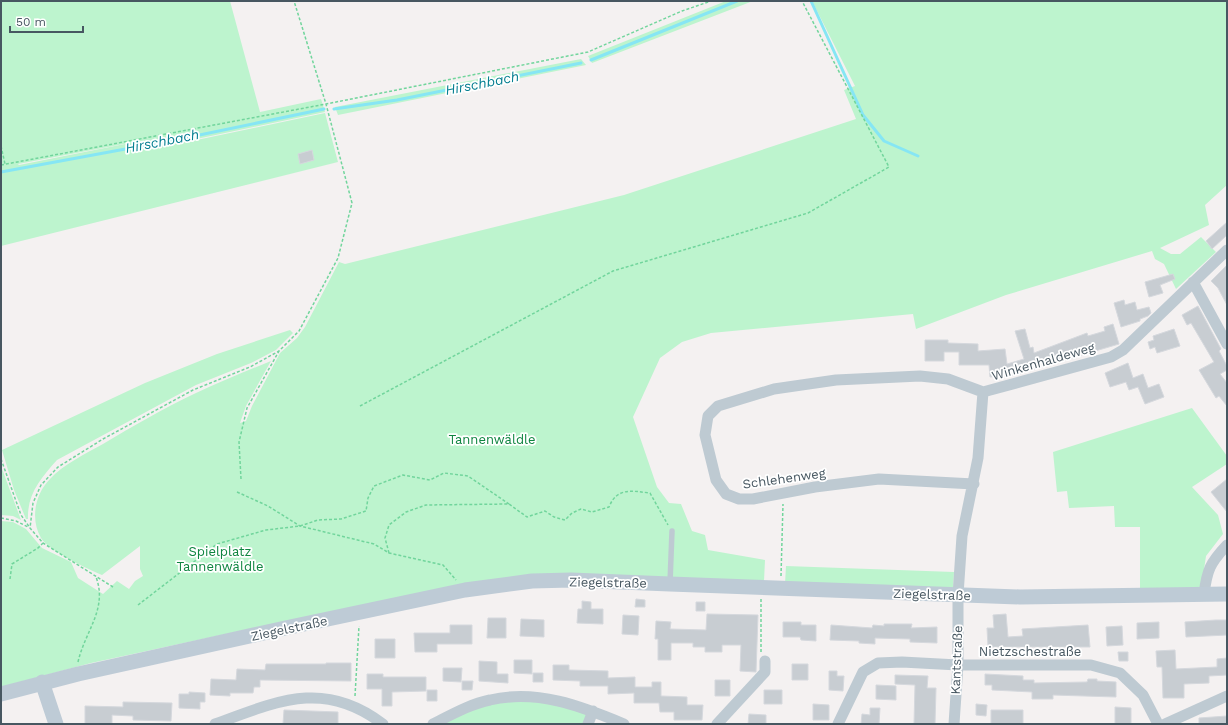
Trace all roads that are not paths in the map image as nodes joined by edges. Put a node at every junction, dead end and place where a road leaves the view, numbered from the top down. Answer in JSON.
{"nodes":[{"id":1,"x":1227,"y":250,"type":"edge"},
{"id":2,"x":1193,"y":282,"type":"junction"},
{"id":3,"x":1227,"y":344,"type":"edge"},
{"id":4,"x":982,"y":392,"type":"junction"},
{"id":5,"x":974,"y":484,"type":"junction"},
{"id":6,"x":672,"y":532,"type":"road end"},
{"id":7,"x":1227,"y":545,"type":"edge"},
{"id":8,"x":670,"y":584,"type":"junction"},
{"id":9,"x":1204,"y":594,"type":"junction"},
{"id":10,"x":1227,"y":594,"type":"edge"},
{"id":11,"x":958,"y":595,"type":"junction"},
{"id":12,"x":765,"y":661,"type":"road end"},
{"id":13,"x":958,"y":665,"type":"junction"},
{"id":14,"x":42,"y":682,"type":"junction"},
{"id":15,"x":1,"y":694,"type":"edge"},
{"id":16,"x":1227,"y":696,"type":"edge"},
{"id":17,"x":593,"y":711,"type":"junction"},
{"id":18,"x":56,"y":724,"type":"edge"},
{"id":19,"x":215,"y":724,"type":"edge"},
{"id":20,"x":384,"y":724,"type":"edge"},
{"id":21,"x":433,"y":724,"type":"edge"},
{"id":22,"x":588,"y":724,"type":"edge"},
{"id":23,"x":624,"y":724,"type":"edge"},
{"id":24,"x":717,"y":724,"type":"edge"},
{"id":25,"x":838,"y":724,"type":"edge"},
{"id":26,"x":954,"y":724,"type":"edge"},
{"id":27,"x":1158,"y":724,"type":"edge"},
{"id":28,"x":1165,"y":724,"type":"edge"}],
"edges":[{"from":1,"to":2,"type":"street","name":"Winkenhaldeweg"},
{"from":2,"to":3,"type":"street"},
{"from":2,"to":4,"type":"street","name":"Winkenhaldeweg"},
{"from":4,"to":5,"type":"street","name":"Winkenhaldeweg"},
{"from":4,"to":5,"type":"street","name":"Schlehenweg"},
{"from":5,"to":11,"type":"street","name":"Winkenhaldeweg"},
{"from":6,"to":8,"type":"lane"},
{"from":7,"to":9,"type":"street"},
{"from":8,"to":11,"type":"main road","name":"Ziegelstraße"},
{"from":8,"to":14,"type":"main road","name":"Ziegelstraße"},
{"from":9,"to":10,"type":"main road","name":"Ziegelstraße"},
{"from":9,"to":11,"type":"main road","name":"Ziegelstraße"},
{"from":11,"to":13,"type":"street","name":"Kantstraße"},
{"from":12,"to":24,"type":"street"},
{"from":13,"to":25,"type":"street","name":"Nietzschestraße"},
{"from":13,"to":26,"type":"street","name":"Kantstraße"},
{"from":13,"to":27,"type":"street","name":"Nietzschestraße"},
{"from":14,"to":15,"type":"main road","name":"Ziegelstraße"},
{"from":14,"to":18,"type":"main road"},
{"from":16,"to":28,"type":"street"},
{"from":17,"to":21,"type":"street"},
{"from":17,"to":22,"type":"street"},
{"from":17,"to":23,"type":"street"},
{"from":19,"to":20,"type":"street"}]}
